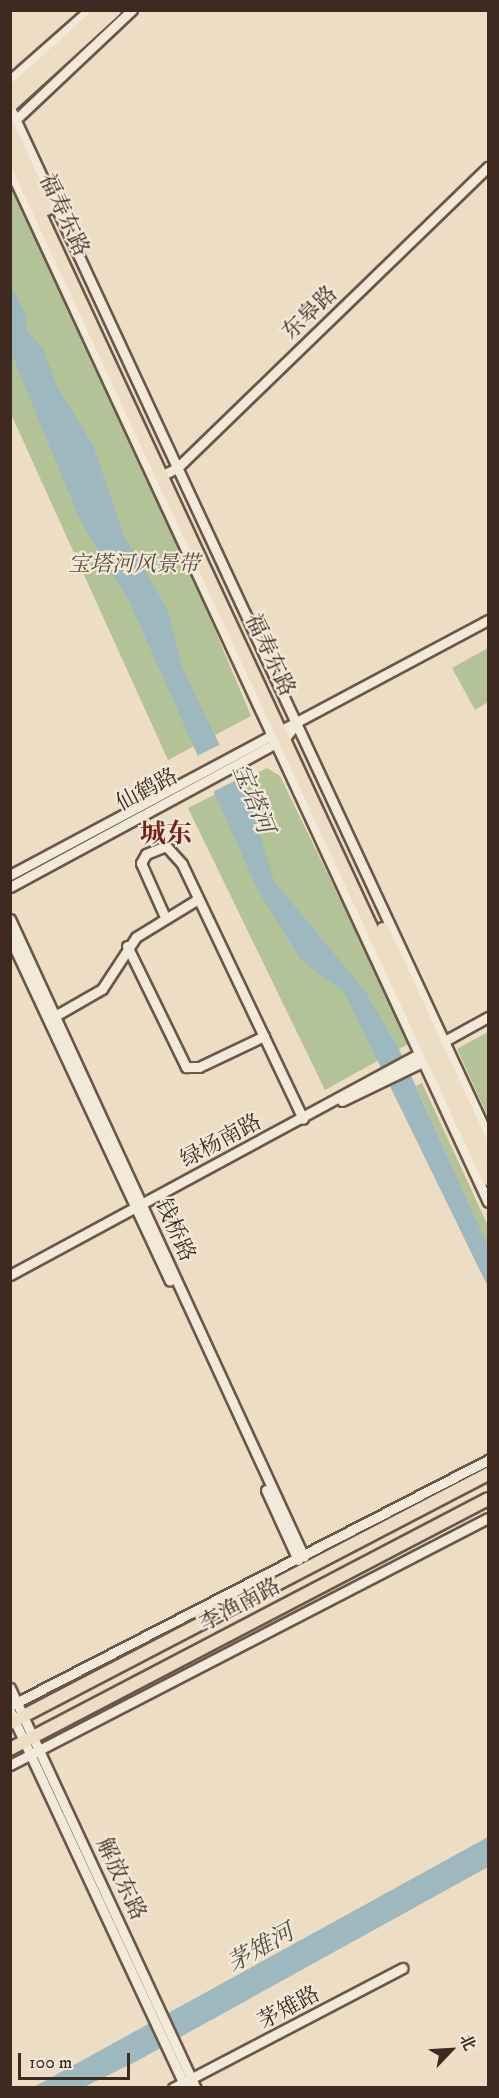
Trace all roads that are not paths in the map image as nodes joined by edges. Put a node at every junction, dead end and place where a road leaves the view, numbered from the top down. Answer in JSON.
{"nodes":[{"id":1,"x":88,"y":10,"type":"edge"},
{"id":2,"x":102,"y":10,"type":"edge"},
{"id":3,"x":115,"y":10,"type":"edge"},
{"id":4,"x":132,"y":10,"type":"edge"},
{"id":5,"x":10,"y":80,"type":"edge"},
{"id":6,"x":10,"y":93,"type":"edge"},
{"id":7,"x":11,"y":117,"type":"edge"},
{"id":8,"x":10,"y":150,"type":"edge"},
{"id":9,"x":489,"y":167,"type":"edge"},
{"id":10,"x":10,"y":170,"type":"edge"},
{"id":11,"x":166,"y":474,"type":"junction"},
{"id":12,"x":489,"y":620,"type":"edge"},
{"id":13,"x":285,"y":732,"type":"junction"},
{"id":14,"x":256,"y":748,"type":"junction"},
{"id":15,"x":10,"y":875,"type":"edge"},
{"id":16,"x":10,"y":886,"type":"edge"},
{"id":17,"x":198,"y":899,"type":"junction"},
{"id":18,"x":165,"y":916,"type":"junction"},
{"id":19,"x":10,"y":919,"type":"edge"},
{"id":20,"x":10,"y":938,"type":"edge"},
{"id":21,"x":128,"y":946,"type":"junction"},
{"id":22,"x":55,"y":1016,"type":"junction"},
{"id":23,"x":489,"y":1017,"type":"edge"},
{"id":24,"x":264,"y":1036,"type":"junction"},
{"id":25,"x":429,"y":1053,"type":"junction"},
{"id":26,"x":303,"y":1119,"type":"junction"},
{"id":27,"x":489,"y":1136,"type":"edge"},
{"id":28,"x":489,"y":1156,"type":"edge"},
{"id":29,"x":489,"y":1179,"type":"edge"},
{"id":30,"x":489,"y":1202,"type":"edge"},
{"id":31,"x":139,"y":1207,"type":"junction"},
{"id":32,"x":10,"y":1275,"type":"edge"},
{"id":33,"x":489,"y":1460,"type":"edge"},
{"id":34,"x":489,"y":1474,"type":"edge"},
{"id":35,"x":489,"y":1499,"type":"edge"},
{"id":36,"x":489,"y":1518,"type":"edge"},
{"id":37,"x":302,"y":1558,"type":"junction"},
{"id":38,"x":10,"y":1688,"type":"edge"},
{"id":39,"x":14,"y":1704,"type":"edge"},
{"id":40,"x":15,"y":1718,"type":"edge"},
{"id":41,"x":29,"y":1739,"type":"junction"},
{"id":42,"x":10,"y":1749,"type":"edge"},
{"id":43,"x":35,"y":1752,"type":"junction"},
{"id":44,"x":10,"y":1765,"type":"edge"},
{"id":45,"x":403,"y":1968,"type":"dead end"},
{"id":46,"x":155,"y":2010,"type":"junction"},
{"id":47,"x":190,"y":2085,"type":"edge"},
{"id":48,"x":173,"y":2088,"type":"edge"}],
"edges":[{"from":1,"to":5,"type":"street"},
{"from":2,"to":6,"type":"main road"},
{"from":3,"to":7,"type":"main road"},
{"from":4,"to":7,"type":"street"},
{"from":7,"to":11,"type":"main road","name":"福寿东路"},
{"from":8,"to":11,"type":"main road","name":"福寿东路"},
{"from":9,"to":11,"type":"street","name":"东皋路"},
{"from":10,"to":11,"type":"street"},
{"from":11,"to":13,"type":"main road","name":"福寿东路"},
{"from":12,"to":13,"type":"street","name":"仙鹤路"},
{"from":13,"to":14,"type":"street","name":"仙鹤路"},
{"from":13,"to":25,"type":"main road","name":"福寿东路"},
{"from":13,"to":25,"type":"street"},
{"from":14,"to":15,"type":"street","name":"仙鹤路"},
{"from":14,"to":16,"type":"street","name":"仙鹤路"},
{"from":17,"to":18,"type":"street"},
{"from":17,"to":18,"type":"street"},
{"from":17,"to":24,"type":"street"},
{"from":18,"to":21,"type":"street"},
{"from":19,"to":22,"type":"street","name":"钱桥路"},
{"from":20,"to":31,"type":"street","name":"钱桥路"},
{"from":21,"to":22,"type":"street"},
{"from":21,"to":24,"type":"street"},
{"from":22,"to":31,"type":"street","name":"钱桥路"},
{"from":23,"to":25,"type":"street","name":"绿杨南路"},
{"from":24,"to":26,"type":"street"},
{"from":25,"to":26,"type":"street","name":"绿杨南路"},
{"from":25,"to":27,"type":"street"},
{"from":25,"to":28,"type":"main road","name":"福寿东路"},
{"from":25,"to":29,"type":"main road","name":"福寿东路"},
{"from":25,"to":30,"type":"street"},
{"from":26,"to":31,"type":"street","name":"绿杨南路"},
{"from":31,"to":32,"type":"street","name":"绿杨南路"},
{"from":31,"to":37,"type":"street","name":"钱桥路"},
{"from":33,"to":37,"type":"street"},
{"from":34,"to":40,"type":"main road","name":"李渔南路"},
{"from":35,"to":41,"type":"main road","name":"李渔南路"},
{"from":36,"to":43,"type":"street"},
{"from":37,"to":39,"type":"street"},
{"from":38,"to":39,"type":"street","name":"解放东路"},
{"from":39,"to":40,"type":"street","name":"解放东路"},
{"from":40,"to":41,"type":"street","name":"解放东路"},
{"from":41,"to":42,"type":"main road","name":"李渔南路"},
{"from":41,"to":43,"type":"street","name":"解放东路"},
{"from":43,"to":44,"type":"street"},
{"from":43,"to":46,"type":"street","name":"解放东路"},
{"from":45,"to":47,"type":"street","name":"茅雉路"},
{"from":46,"to":47,"type":"street","name":"解放东路"},
{"from":46,"to":47,"type":"street","name":"解放东路"},
{"from":47,"to":48,"type":"street","name":"茅雉路"}]}
